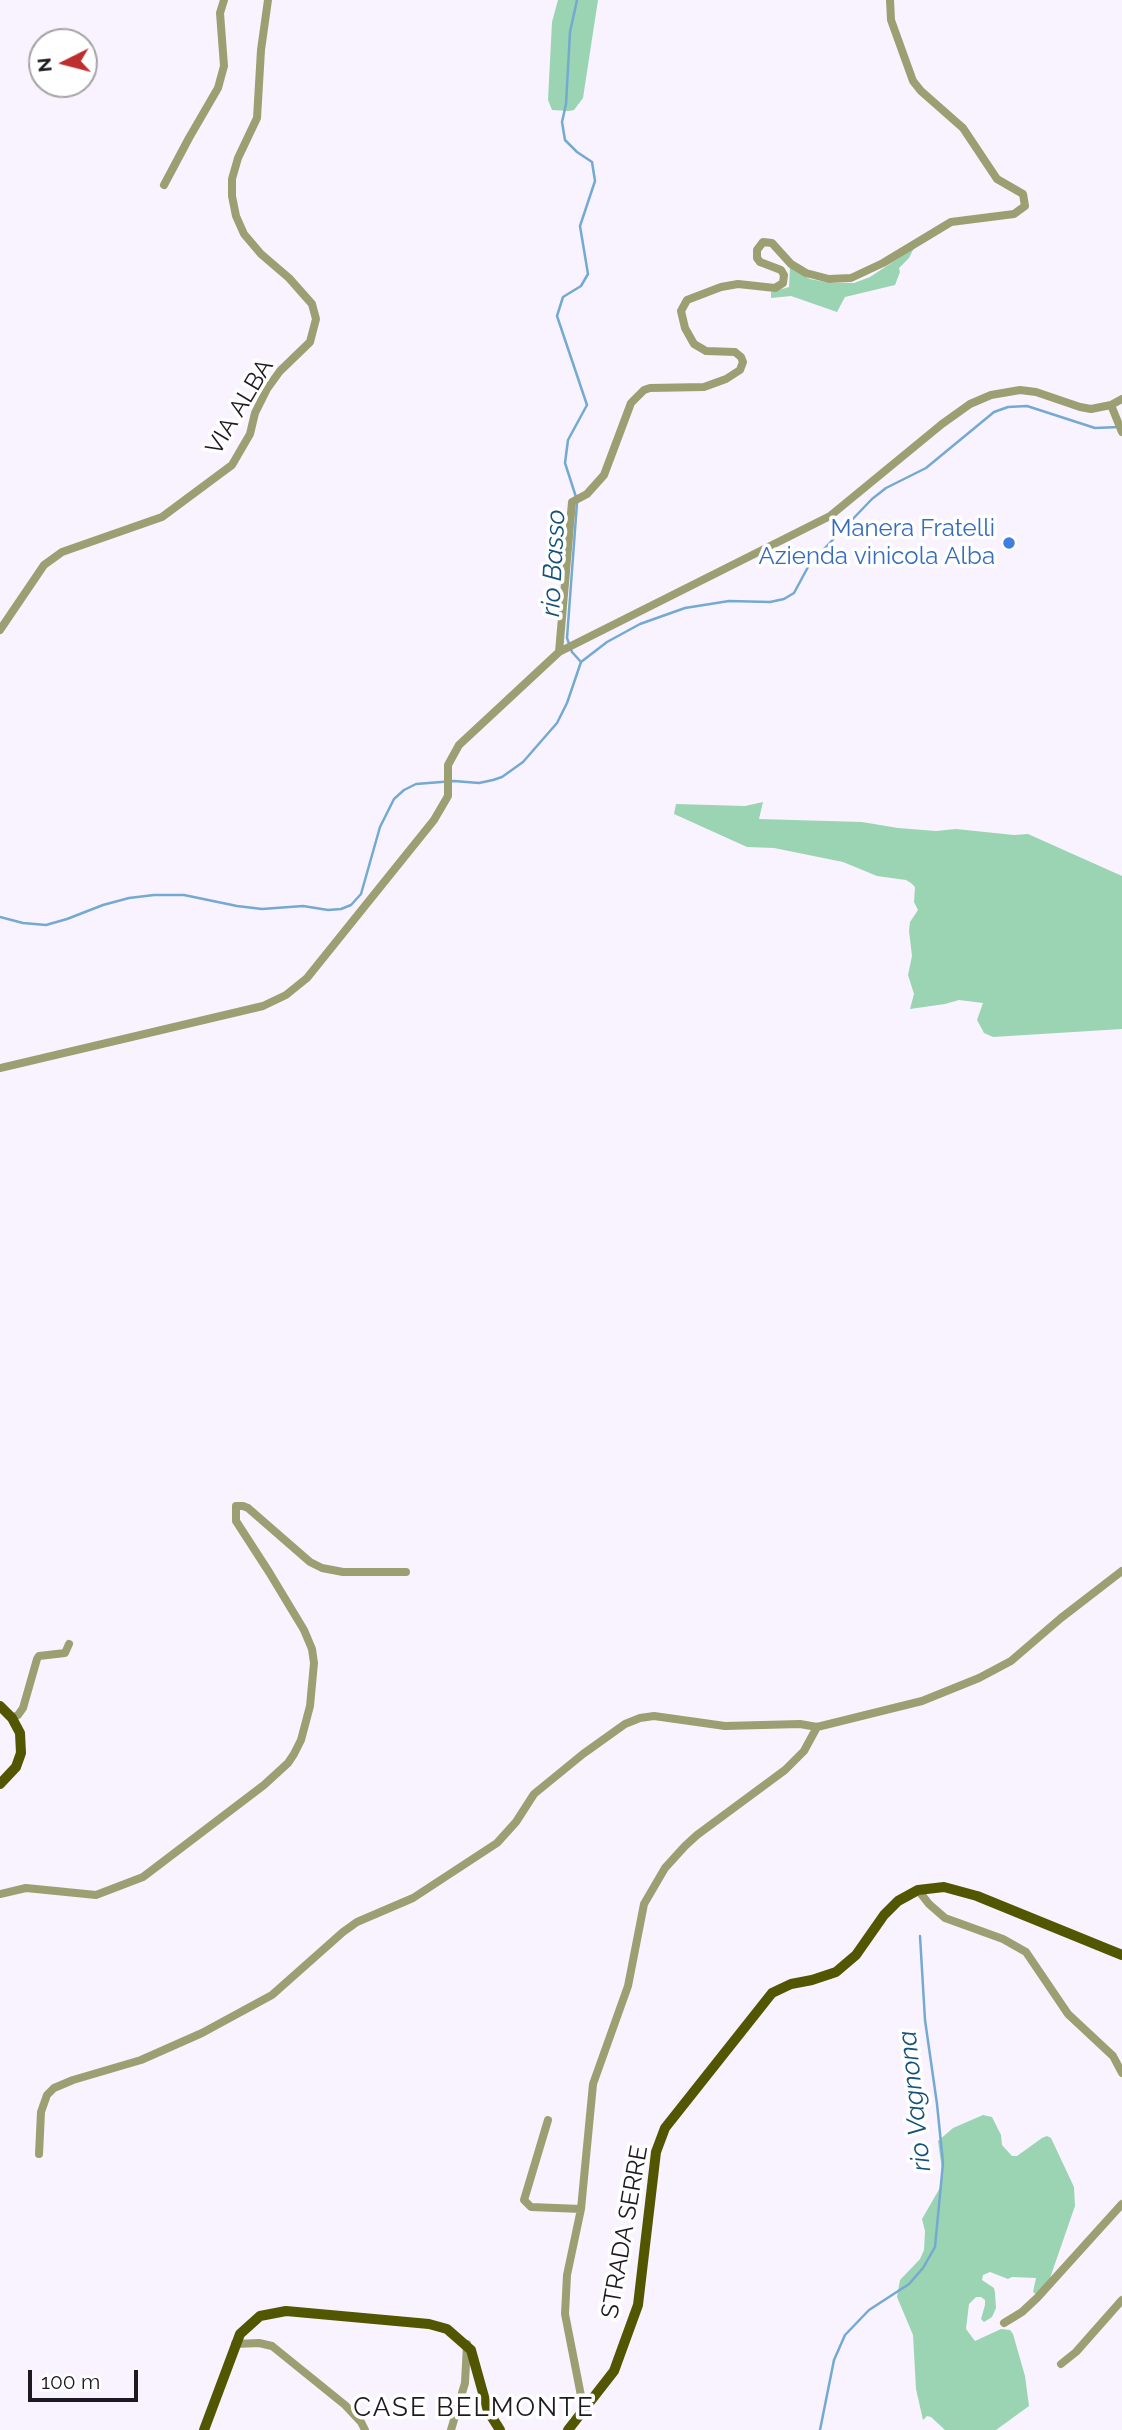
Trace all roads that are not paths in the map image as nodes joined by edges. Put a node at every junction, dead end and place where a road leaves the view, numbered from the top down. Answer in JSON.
{"nodes":[{"id":1,"x":224,"y":0,"type":"edge"},
{"id":2,"x":268,"y":0,"type":"edge"},
{"id":3,"x":890,"y":0,"type":"edge"},
{"id":4,"x":164,"y":185,"type":"dead end"},
{"id":5,"x":1122,"y":399,"type":"edge"},
{"id":6,"x":1111,"y":405,"type":"junction"},
{"id":7,"x":1122,"y":432,"type":"edge"},
{"id":8,"x":0,"y":630,"type":"edge"},
{"id":9,"x":562,"y":650,"type":"junction"},
{"id":10,"x":0,"y":1068,"type":"edge"},
{"id":11,"x":1122,"y":1571,"type":"edge"},
{"id":12,"x":406,"y":1572,"type":"dead end"},
{"id":13,"x":69,"y":1644,"type":"dead end"},
{"id":14,"x":0,"y":1706,"type":"edge"},
{"id":15,"x":12,"y":1718,"type":"junction"},
{"id":16,"x":817,"y":1727,"type":"junction"},
{"id":17,"x":0,"y":1784,"type":"edge"},
{"id":18,"x":918,"y":1890,"type":"junction"},
{"id":19,"x":0,"y":1895,"type":"edge"},
{"id":20,"x":1122,"y":1955,"type":"edge"},
{"id":21,"x":1122,"y":2073,"type":"edge"},
{"id":22,"x":548,"y":2120,"type":"dead end"},
{"id":23,"x":39,"y":2154,"type":"dead end"},
{"id":24,"x":1122,"y":2204,"type":"edge"},
{"id":25,"x":581,"y":2209,"type":"junction"},
{"id":26,"x":1122,"y":2300,"type":"edge"},
{"id":27,"x":1004,"y":2323,"type":"dead end"},
{"id":28,"x":235,"y":2344,"type":"junction"},
{"id":29,"x":467,"y":2344,"type":"junction"},
{"id":30,"x":1061,"y":2364,"type":"dead end"},
{"id":31,"x":584,"y":2411,"type":"junction"},
{"id":32,"x":204,"y":2430,"type":"edge"},
{"id":33,"x":365,"y":2430,"type":"edge"},
{"id":34,"x":450,"y":2430,"type":"edge"},
{"id":35,"x":500,"y":2430,"type":"edge"},
{"id":36,"x":568,"y":2430,"type":"edge"}],
"edges":[{"from":1,"to":4,"type":"street"},
{"from":2,"to":8,"type":"street","name":"VIA ALBA"},
{"from":3,"to":9,"type":"street"},
{"from":5,"to":6,"type":"street"},
{"from":6,"to":7,"type":"street"},
{"from":6,"to":9,"type":"street"},
{"from":9,"to":10,"type":"street"},
{"from":11,"to":16,"type":"street"},
{"from":12,"to":19,"type":"street"},
{"from":13,"to":15,"type":"street"},
{"from":14,"to":15,"type":"main road"},
{"from":15,"to":17,"type":"main road"},
{"from":16,"to":23,"type":"street"},
{"from":16,"to":25,"type":"street"},
{"from":18,"to":20,"type":"main road"},
{"from":18,"to":21,"type":"street"},
{"from":18,"to":31,"type":"main road","name":"STRADA SERRE"},
{"from":22,"to":25,"type":"street"},
{"from":24,"to":27,"type":"street"},
{"from":25,"to":31,"type":"street"},
{"from":26,"to":30,"type":"street"},
{"from":28,"to":29,"type":"main road"},
{"from":28,"to":32,"type":"main road"},
{"from":28,"to":33,"type":"street"},
{"from":29,"to":34,"type":"street"},
{"from":29,"to":35,"type":"main road"},
{"from":31,"to":36,"type":"main road","name":"STRADA SERRE"}]}
